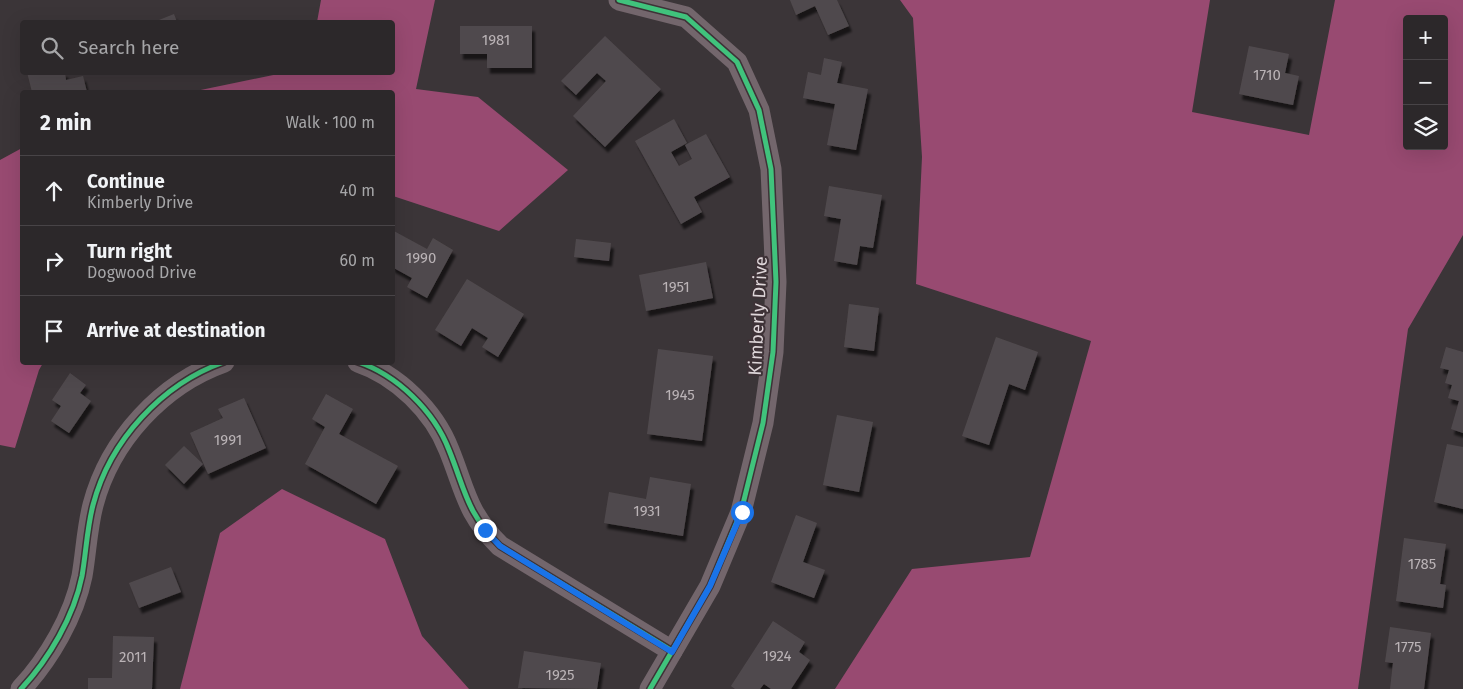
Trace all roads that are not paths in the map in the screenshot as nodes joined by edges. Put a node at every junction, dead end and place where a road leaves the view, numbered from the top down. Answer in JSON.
{"nodes":[{"id":1,"x":619,"y":0,"type":"edge"},
{"id":2,"x":216,"y":365,"type":"edge"},
{"id":3,"x":364,"y":365,"type":"edge"},
{"id":4,"x":672,"y":652,"type":"junction"},
{"id":5,"x":21,"y":689,"type":"edge"},
{"id":6,"x":650,"y":689,"type":"edge"}],
"edges":[{"from":1,"to":4,"type":"street","name":"Kimberly Drive"},
{"from":2,"to":5,"type":"street"},
{"from":3,"to":4,"type":"street"},
{"from":4,"to":6,"type":"street","name":"Kimberly Drive"}]}
